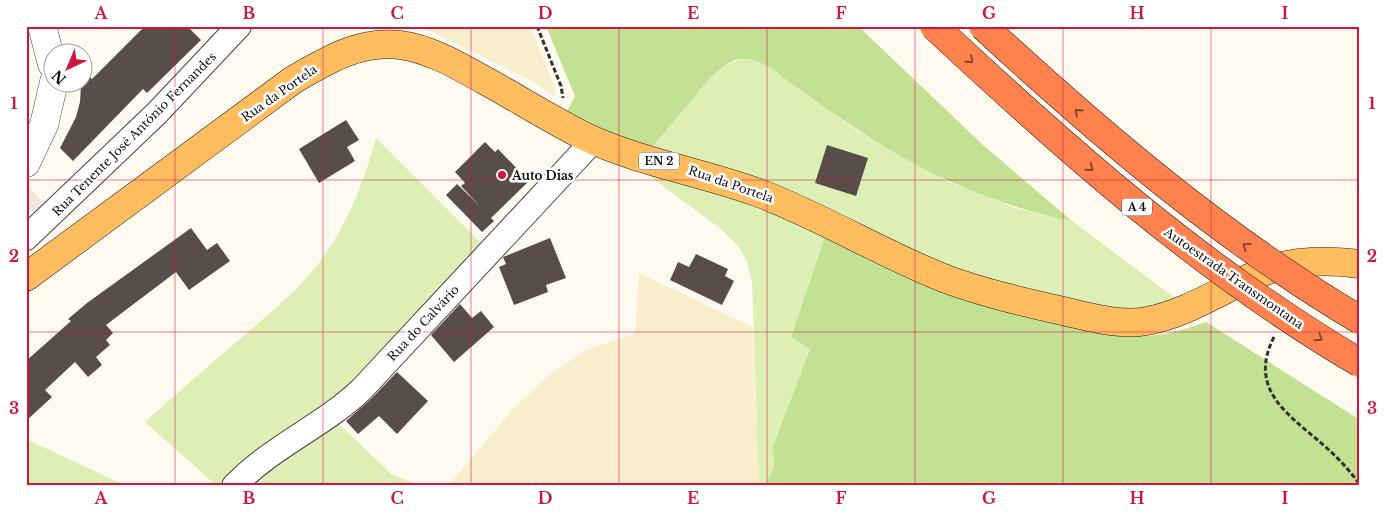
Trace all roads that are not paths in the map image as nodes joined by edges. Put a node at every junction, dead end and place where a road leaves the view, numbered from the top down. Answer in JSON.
{"nodes":[{"id":1,"x":42,"y":26,"type":"edge"},
{"id":2,"x":239,"y":26,"type":"edge"},
{"id":3,"x":934,"y":26,"type":"edge"},
{"id":4,"x":984,"y":26,"type":"edge"},
{"id":5,"x":46,"y":42,"type":"edge"},
{"id":6,"x":52,"y":92,"type":"edge"},
{"id":7,"x":594,"y":140,"type":"junction"},
{"id":8,"x":26,"y":163,"type":"edge"},
{"id":9,"x":26,"y":238,"type":"edge"},
{"id":10,"x":1355,"y":264,"type":"edge"},
{"id":11,"x":26,"y":278,"type":"edge"},
{"id":12,"x":1360,"y":320,"type":"edge"},
{"id":13,"x":1360,"y":363,"type":"edge"},
{"id":14,"x":234,"y":486,"type":"edge"}],
"edges":[{"from":1,"to":5,"type":"street"},
{"from":2,"to":9,"type":"street","name":"Rua Tenente José António Fernandes"},
{"from":3,"to":13,"type":"highway","name":"Autoestrada Transmontana","number":"A 4","one_way":true,"bridge":true},
{"from":12,"to":4,"type":"highway","number":"A 4","one_way":true,"bridge":true},
{"from":6,"to":8,"type":"street"},
{"from":7,"to":10,"type":"main road","name":"Rua da Portela","number":"EN 2"},
{"from":7,"to":11,"type":"main road","name":"Rua da Portela","number":"EN 2"},
{"from":7,"to":14,"type":"street","name":"Rua do Calvário"}]}
